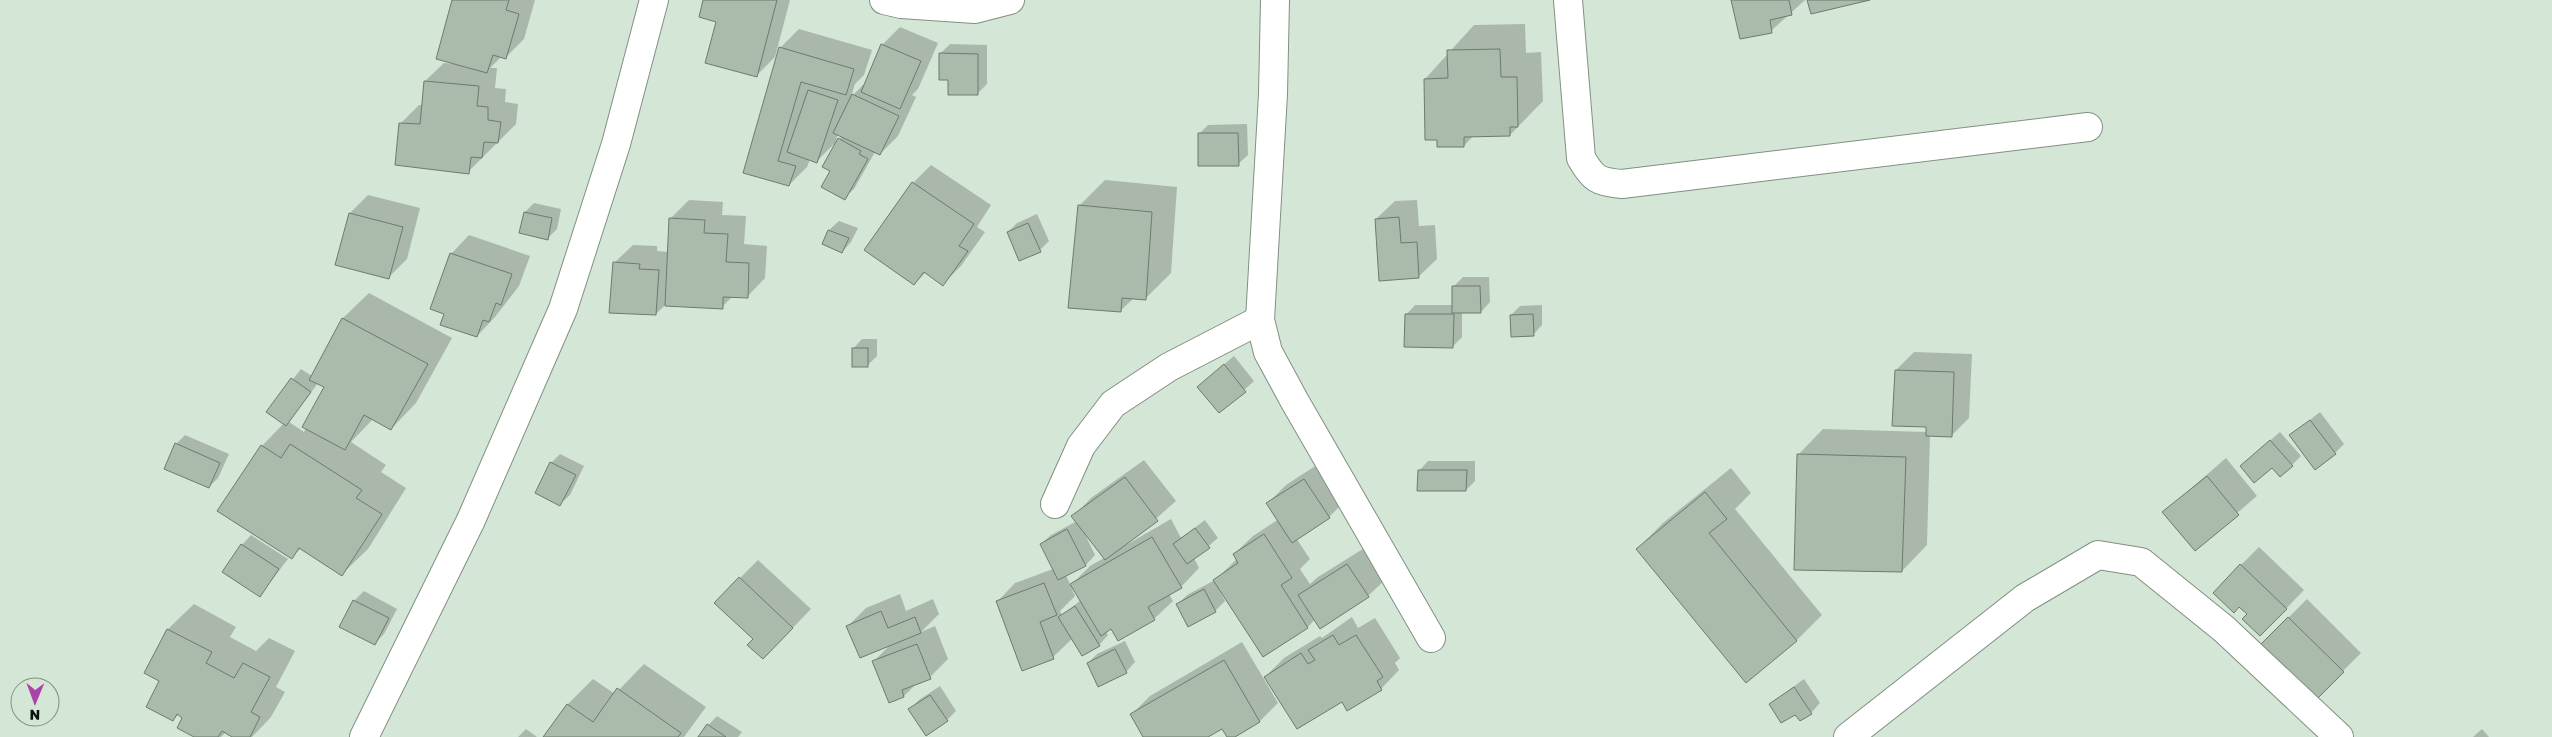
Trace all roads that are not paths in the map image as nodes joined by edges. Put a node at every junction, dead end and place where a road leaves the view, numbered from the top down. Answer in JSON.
{"nodes":[{"id":1,"x":654,"y":0,"type":"edge"},
{"id":2,"x":884,"y":0,"type":"edge"},
{"id":3,"x":1010,"y":0,"type":"edge"},
{"id":4,"x":1275,"y":0,"type":"edge"},
{"id":5,"x":1568,"y":0,"type":"edge"},
{"id":6,"x":2088,"y":128,"type":"dead end"},
{"id":7,"x":1260,"y":320,"type":"junction"},
{"id":8,"x":1055,"y":504,"type":"dead end"},
{"id":9,"x":1431,"y":638,"type":"dead end"},
{"id":10,"x":364,"y":737,"type":"edge"},
{"id":11,"x":1848,"y":737,"type":"edge"},
{"id":12,"x":2339,"y":737,"type":"edge"}],
"edges":[{"from":1,"to":10,"type":"street"},
{"from":2,"to":3,"type":"street"},
{"from":4,"to":7,"type":"street"},
{"from":5,"to":6,"type":"street"},
{"from":7,"to":8,"type":"street"},
{"from":7,"to":9,"type":"street"},
{"from":11,"to":12,"type":"street"}]}
